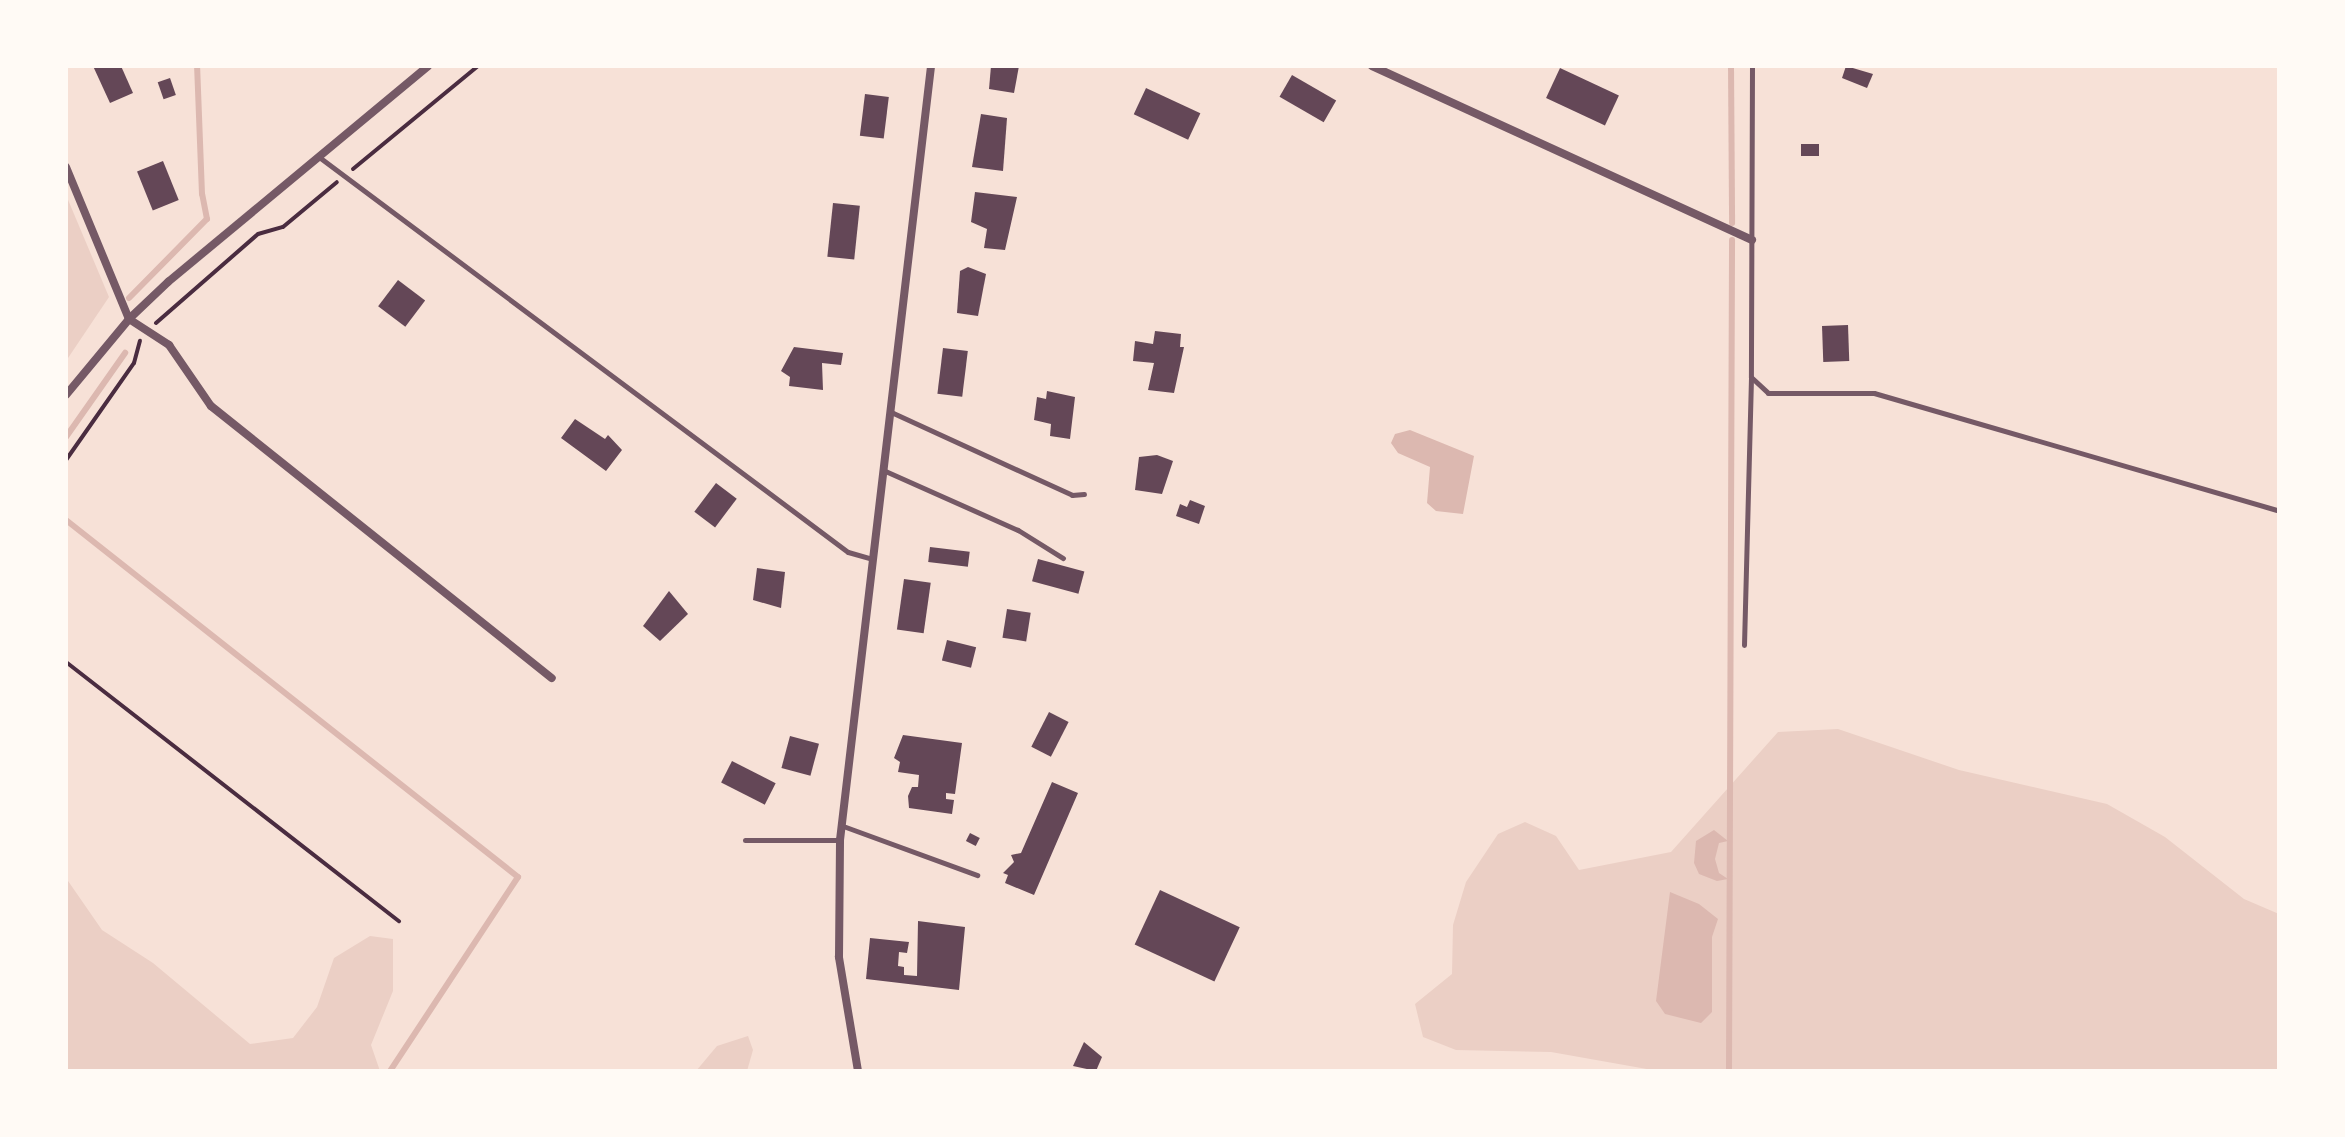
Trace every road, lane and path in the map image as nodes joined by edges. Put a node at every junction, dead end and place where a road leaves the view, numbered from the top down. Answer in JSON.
{"nodes":[{"id":1,"x":428,"y":66,"type":"edge"},
{"id":2,"x":478,"y":66,"type":"edge"},
{"id":3,"x":931,"y":66,"type":"edge"},
{"id":4,"x":1372,"y":66,"type":"edge"},
{"id":5,"x":1752,"y":66,"type":"edge"},
{"id":6,"x":318,"y":157,"type":"junction"},
{"id":7,"x":66,"y":167,"type":"edge"},
{"id":8,"x":344,"y":176,"type":"junction"},
{"id":9,"x":1752,"y":240,"type":"junction"},
{"id":10,"x":129,"y":319,"type":"junction"},
{"id":11,"x":146,"y":334,"type":"junction"},
{"id":12,"x":1751,"y":377,"type":"junction"},
{"id":13,"x":66,"y":395,"type":"edge"},
{"id":14,"x":890,"y":412,"type":"junction"},
{"id":15,"x":66,"y":460,"type":"edge"},
{"id":16,"x":883,"y":470,"type":"junction"},
{"id":17,"x":1084,"y":494,"type":"dead end"},
{"id":18,"x":2279,"y":511,"type":"edge"},
{"id":19,"x":1063,"y":558,"type":"dead end"},
{"id":20,"x":873,"y":560,"type":"junction"},
{"id":21,"x":1744,"y":645,"type":"dead end"},
{"id":22,"x":66,"y":662,"type":"edge"},
{"id":23,"x":552,"y":678,"type":"dead end"},
{"id":24,"x":842,"y":826,"type":"junction"},
{"id":25,"x":745,"y":840,"type":"dead end"},
{"id":26,"x":840,"y":840,"type":"junction"},
{"id":27,"x":977,"y":875,"type":"dead end"},
{"id":28,"x":399,"y":921,"type":"dead end"},
{"id":29,"x":858,"y":1071,"type":"edge"}],
"edges":[{"from":1,"to":6,"type":"street"},
{"from":2,"to":8,"type":"path"},
{"from":3,"to":14,"type":"street"},
{"from":4,"to":9,"type":"street"},
{"from":5,"to":9,"type":"lane"},
{"from":6,"to":8,"type":"lane"},
{"from":6,"to":10,"type":"street"},
{"from":7,"to":10,"type":"street"},
{"from":8,"to":11,"type":"path"},
{"from":8,"to":20,"type":"lane"},
{"from":9,"to":12,"type":"lane"},
{"from":10,"to":11,"type":"street"},
{"from":10,"to":13,"type":"street"},
{"from":11,"to":15,"type":"path"},
{"from":11,"to":23,"type":"street"},
{"from":12,"to":18,"type":"lane"},
{"from":12,"to":21,"type":"lane"},
{"from":14,"to":16,"type":"street"},
{"from":14,"to":17,"type":"lane"},
{"from":16,"to":19,"type":"lane"},
{"from":16,"to":20,"type":"street"},
{"from":20,"to":24,"type":"street"},
{"from":22,"to":28,"type":"path"},
{"from":24,"to":26,"type":"street"},
{"from":24,"to":27,"type":"lane"},
{"from":25,"to":26,"type":"lane"},
{"from":26,"to":29,"type":"street"}]}
